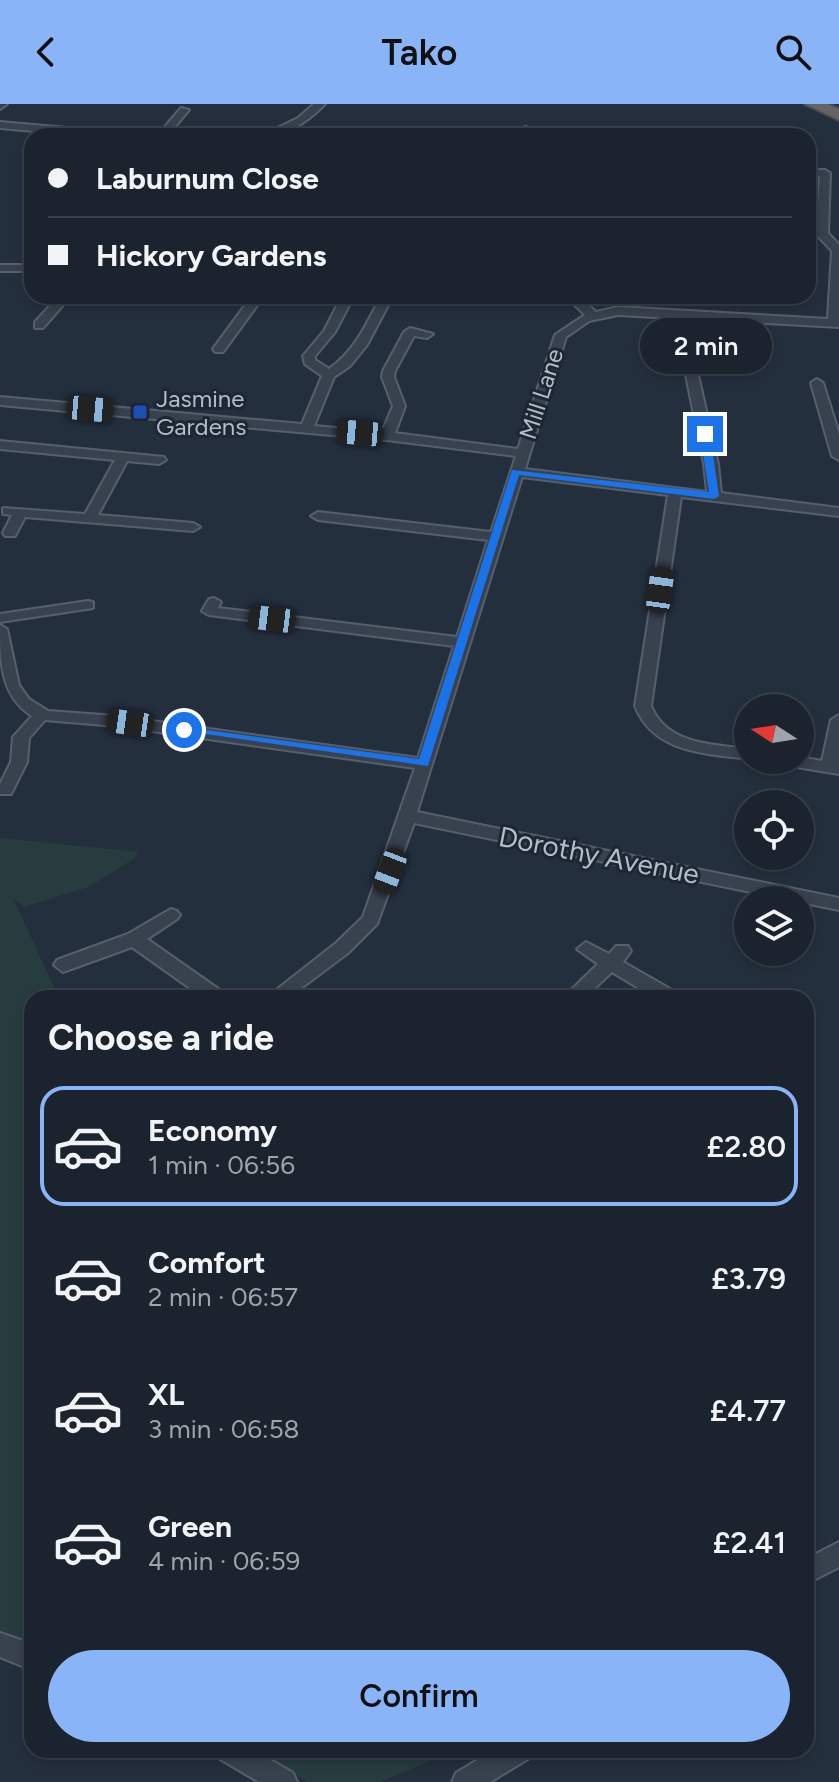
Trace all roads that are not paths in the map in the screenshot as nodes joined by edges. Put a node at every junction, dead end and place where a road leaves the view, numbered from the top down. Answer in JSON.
{"nodes":[{"id":1,"x":320,"y":104,"type":"edge"},
{"id":2,"x":813,"y":104,"type":"edge"},
{"id":3,"x":184,"y":110,"type":"dead end"},
{"id":4,"x":839,"y":115,"type":"edge"},
{"id":5,"x":0,"y":125,"type":"edge"},
{"id":6,"x":31,"y":128,"type":"edge"},
{"id":7,"x":169,"y":128,"type":"edge"},
{"id":8,"x":286,"y":128,"type":"edge"},
{"id":9,"x":832,"y":174,"type":"edge"},
{"id":10,"x":0,"y":268,"type":"edge"},
{"id":11,"x":24,"y":268,"type":"edge"},
{"id":12,"x":58,"y":304,"type":"edge"},
{"id":13,"x":252,"y":304,"type":"edge"},
{"id":14,"x":344,"y":304,"type":"edge"},
{"id":15,"x":383,"y":304,"type":"edge"},
{"id":16,"x":581,"y":304,"type":"edge"},
{"id":17,"x":593,"y":316,"type":"junction"},
{"id":18,"x":837,"y":322,"type":"edge"},
{"id":19,"x":39,"y":325,"type":"dead end"},
{"id":20,"x":427,"y":334,"type":"dead end"},
{"id":21,"x":219,"y":349,"type":"dead end"},
{"id":22,"x":329,"y":375,"type":"junction"},
{"id":23,"x":692,"y":375,"type":"dead end"},
{"id":24,"x":817,"y":383,"type":"dead end"},
{"id":25,"x":0,"y":402,"type":"edge"},
{"id":26,"x":306,"y":429,"type":"junction"},
{"id":27,"x":387,"y":436,"type":"junction"},
{"id":28,"x":0,"y":445,"type":"edge"},
{"id":29,"x":522,"y":453,"type":"junction"},
{"id":30,"x":839,"y":456,"type":"edge"},
{"id":31,"x":123,"y":457,"type":"junction"},
{"id":32,"x":159,"y":460,"type":"dead end"},
{"id":33,"x":515,"y":472,"type":"junction"},
{"id":34,"x":675,"y":491,"type":"junction"},
{"id":35,"x":714,"y":496,"type":"junction"},
{"id":36,"x":839,"y":512,"type":"edge"},
{"id":37,"x":318,"y":516,"type":"dead end"},
{"id":38,"x":90,"y":517,"type":"junction"},
{"id":39,"x":190,"y":526,"type":"dead end"},
{"id":40,"x":10,"y":533,"type":"dead end"},
{"id":41,"x":495,"y":537,"type":"junction"},
{"id":42,"x":68,"y":589,"type":"dead end"},
{"id":43,"x":209,"y":611,"type":"dead end"},
{"id":44,"x":0,"y":618,"type":"edge"},
{"id":45,"x":0,"y":629,"type":"edge"},
{"id":46,"x":462,"y":642,"type":"junction"},
{"id":47,"x":42,"y":714,"type":"junction"},
{"id":48,"x":839,"y":720,"type":"edge"},
{"id":49,"x":734,"y":751,"type":"edge"},
{"id":50,"x":424,"y":764,"type":"junction"},
{"id":51,"x":814,"y":765,"type":"edge"},
{"id":52,"x":834,"y":769,"type":"edge"},
{"id":53,"x":5,"y":790,"type":"dead end"},
{"id":54,"x":407,"y":816,"type":"junction"},
{"id":55,"x":839,"y":904,"type":"edge"},
{"id":56,"x":171,"y":915,"type":"dead end"},
{"id":57,"x":134,"y":939,"type":"junction"},
{"id":58,"x":586,"y":949,"type":"dead end"},
{"id":59,"x":616,"y":957,"type":"junction"},
{"id":60,"x":63,"y":965,"type":"dead end"},
{"id":61,"x":206,"y":990,"type":"edge"},
{"id":62,"x":286,"y":990,"type":"edge"},
{"id":63,"x":581,"y":990,"type":"edge"},
{"id":64,"x":659,"y":990,"type":"edge"},
{"id":65,"x":839,"y":1554,"type":"edge"},
{"id":66,"x":814,"y":1568,"type":"edge"},
{"id":67,"x":0,"y":1645,"type":"edge"},
{"id":68,"x":24,"y":1654,"type":"edge"},
{"id":69,"x":243,"y":1758,"type":"edge"},
{"id":70,"x":506,"y":1758,"type":"edge"},
{"id":71,"x":284,"y":1782,"type":"edge"},
{"id":72,"x":465,"y":1782,"type":"edge"}],
"edges":[{"from":1,"to":8,"type":"street"},
{"from":2,"to":4,"type":"highway"},
{"from":3,"to":7,"type":"street"},
{"from":5,"to":6,"type":"street"},
{"from":9,"to":18,"type":"street"},
{"from":10,"to":11,"type":"street"},
{"from":12,"to":19,"type":"street"},
{"from":13,"to":21,"type":"street"},
{"from":14,"to":22,"type":"street"},
{"from":15,"to":22,"type":"street"},
{"from":16,"to":17,"type":"street"},
{"from":17,"to":18,"type":"street","name":"Mill Lane"},
{"from":17,"to":29,"type":"street","name":"Mill Lane"},
{"from":20,"to":27,"type":"street"},
{"from":22,"to":26,"type":"street"},
{"from":23,"to":35,"type":"street"},
{"from":24,"to":30,"type":"street"},
{"from":25,"to":26,"type":"street","name":"Mill Lane"},
{"from":26,"to":27,"type":"street","name":"Mill Lane"},
{"from":27,"to":29,"type":"street","name":"Mill Lane"},
{"from":28,"to":31,"type":"street"},
{"from":29,"to":33,"type":"street"},
{"from":31,"to":32,"type":"street"},
{"from":31,"to":38,"type":"street"},
{"from":33,"to":34,"type":"street"},
{"from":33,"to":41,"type":"street"},
{"from":34,"to":35,"type":"street"},
{"from":34,"to":49,"type":"street"},
{"from":35,"to":36,"type":"street"},
{"from":37,"to":41,"type":"street"},
{"from":38,"to":39,"type":"street"},
{"from":38,"to":40,"type":"street"},
{"from":41,"to":46,"type":"street"},
{"from":42,"to":44,"type":"street"},
{"from":43,"to":46,"type":"street"},
{"from":45,"to":47,"type":"street"},
{"from":46,"to":50,"type":"street"},
{"from":47,"to":50,"type":"street"},
{"from":47,"to":53,"type":"street"},
{"from":48,"to":52,"type":"street"},
{"from":50,"to":54,"type":"street"},
{"from":51,"to":52,"type":"street"},
{"from":54,"to":55,"type":"street","name":"Dorothy Avenue"},
{"from":54,"to":62,"type":"street"},
{"from":56,"to":57,"type":"street"},
{"from":57,"to":60,"type":"street"},
{"from":57,"to":61,"type":"street"},
{"from":58,"to":59,"type":"street"},
{"from":59,"to":63,"type":"street"},
{"from":59,"to":64,"type":"street"},
{"from":65,"to":66,"type":"street"},
{"from":67,"to":68,"type":"street"},
{"from":69,"to":71,"type":"street"},
{"from":70,"to":72,"type":"street"}]}
